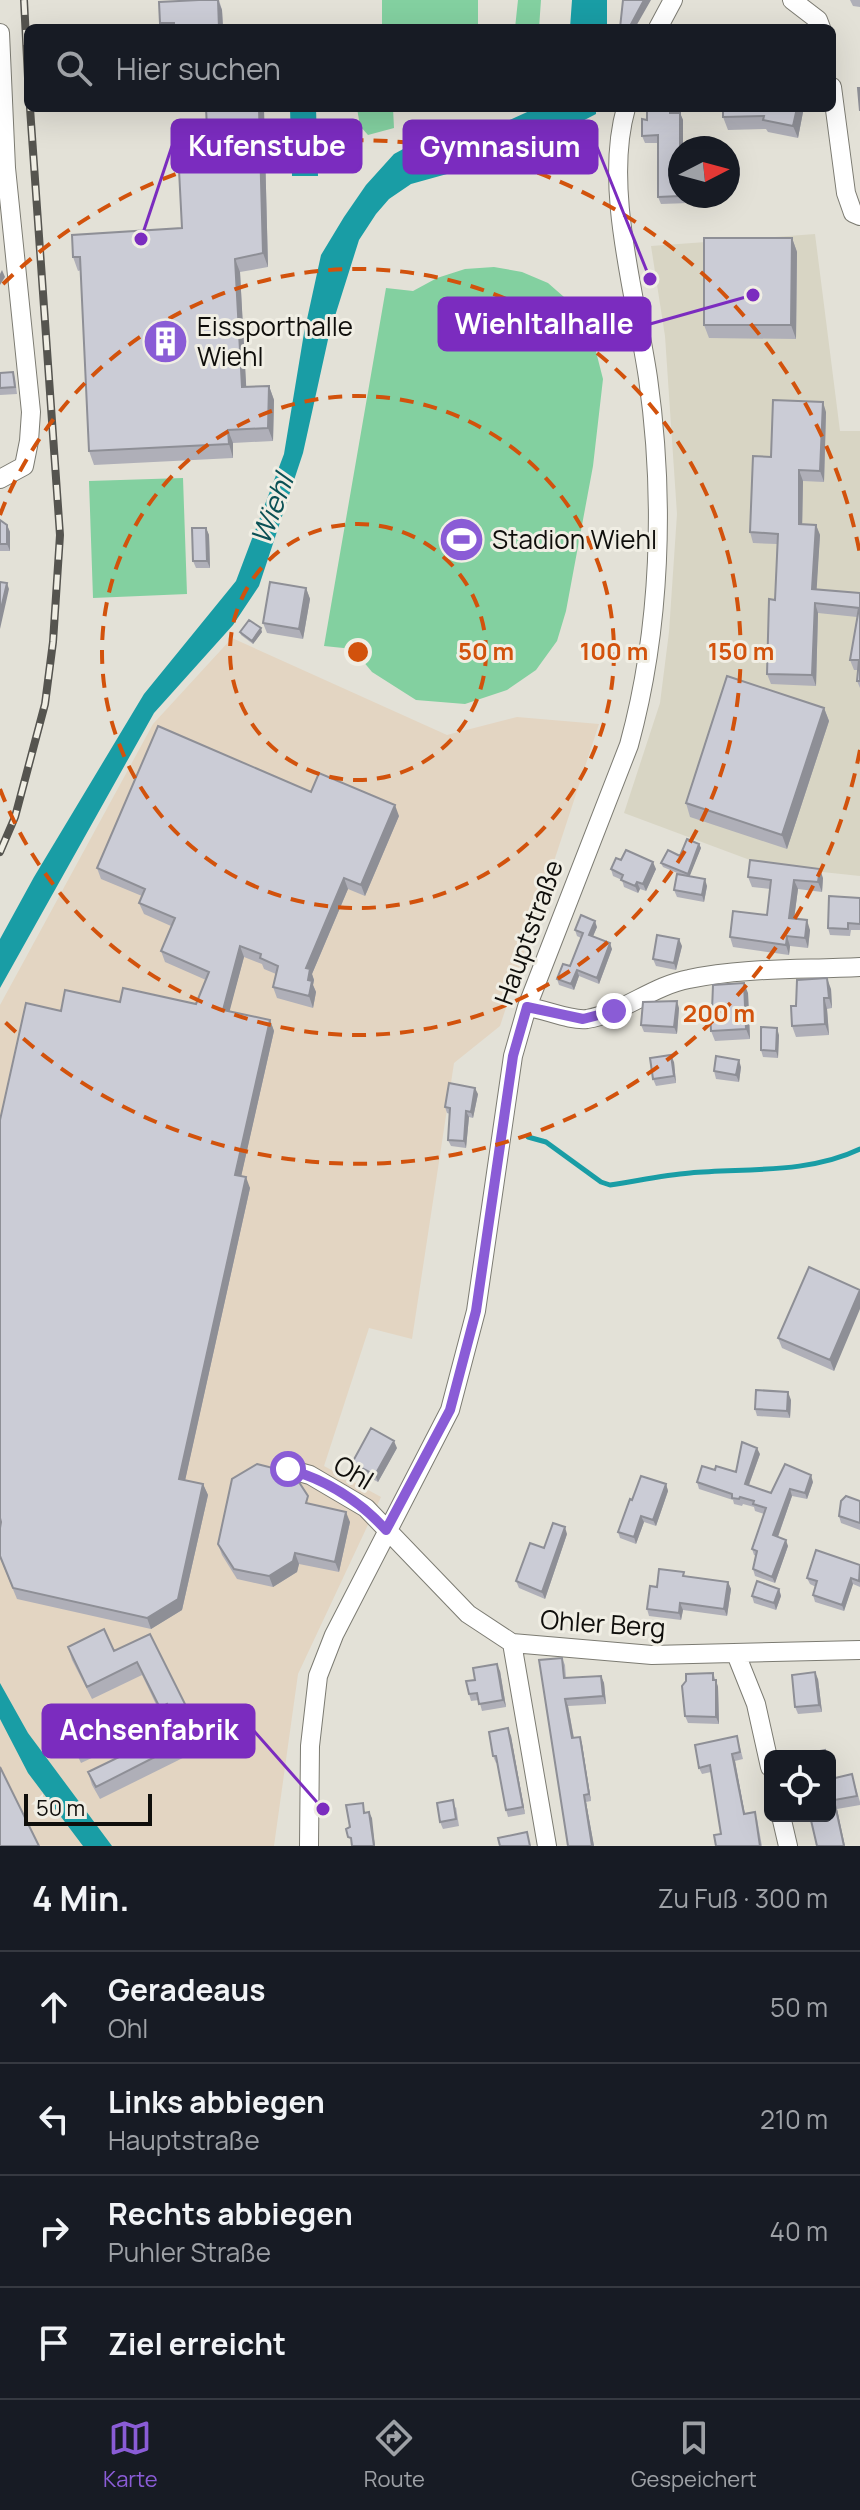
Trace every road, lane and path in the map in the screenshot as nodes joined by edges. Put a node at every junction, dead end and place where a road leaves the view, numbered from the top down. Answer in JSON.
{"nodes":[{"id":1,"x":673,"y":0,"type":"edge"},
{"id":2,"x":792,"y":0,"type":"edge"},
{"id":3,"x":660,"y":24,"type":"edge"},
{"id":4,"x":820,"y":24,"type":"edge"},
{"id":5,"x":0,"y":33,"type":"edge"},
{"id":6,"x":1,"y":91,"type":"edge"},
{"id":7,"x":625,"y":112,"type":"edge"},
{"id":8,"x":835,"y":112,"type":"edge"},
{"id":9,"x":860,"y":216,"type":"edge"},
{"id":10,"x":0,"y":479,"type":"edge"},
{"id":11,"x":860,"y":967,"type":"edge"},
{"id":12,"x":527,"y":1007,"type":"junction"},
{"id":13,"x":288,"y":1469,"type":"edge"},
{"id":14,"x":386,"y":1530,"type":"junction"},
{"id":15,"x":512,"y":1643,"type":"junction"},
{"id":16,"x":860,"y":1650,"type":"edge"},
{"id":17,"x":736,"y":1654,"type":"junction"},
{"id":18,"x":766,"y":1750,"type":"edge"},
{"id":19,"x":782,"y":1822,"type":"edge"},
{"id":20,"x":309,"y":1846,"type":"edge"},
{"id":21,"x":547,"y":1846,"type":"edge"},
{"id":22,"x":788,"y":1846,"type":"edge"}],
"edges":[{"from":1,"to":3,"type":"street"},
{"from":2,"to":4,"type":"street"},
{"from":5,"to":6,"type":"street"},
{"from":6,"to":10,"type":"street"},
{"from":7,"to":12,"type":"street","name":"Hauptstraße"},
{"from":8,"to":9,"type":"street"},
{"from":11,"to":12,"type":"street"},
{"from":12,"to":14,"type":"street","name":"Hauptstraße"},
{"from":13,"to":14,"type":"street","name":"Ohl"},
{"from":14,"to":15,"type":"street","name":"Ohler Berg"},
{"from":14,"to":20,"type":"street","name":"Hauptstraße"},
{"from":15,"to":17,"type":"street","name":"Ohler Berg"},
{"from":15,"to":21,"type":"street"},
{"from":16,"to":17,"type":"street","name":"Ohler Berg"},
{"from":17,"to":18,"type":"street"},
{"from":19,"to":22,"type":"street"}]}
